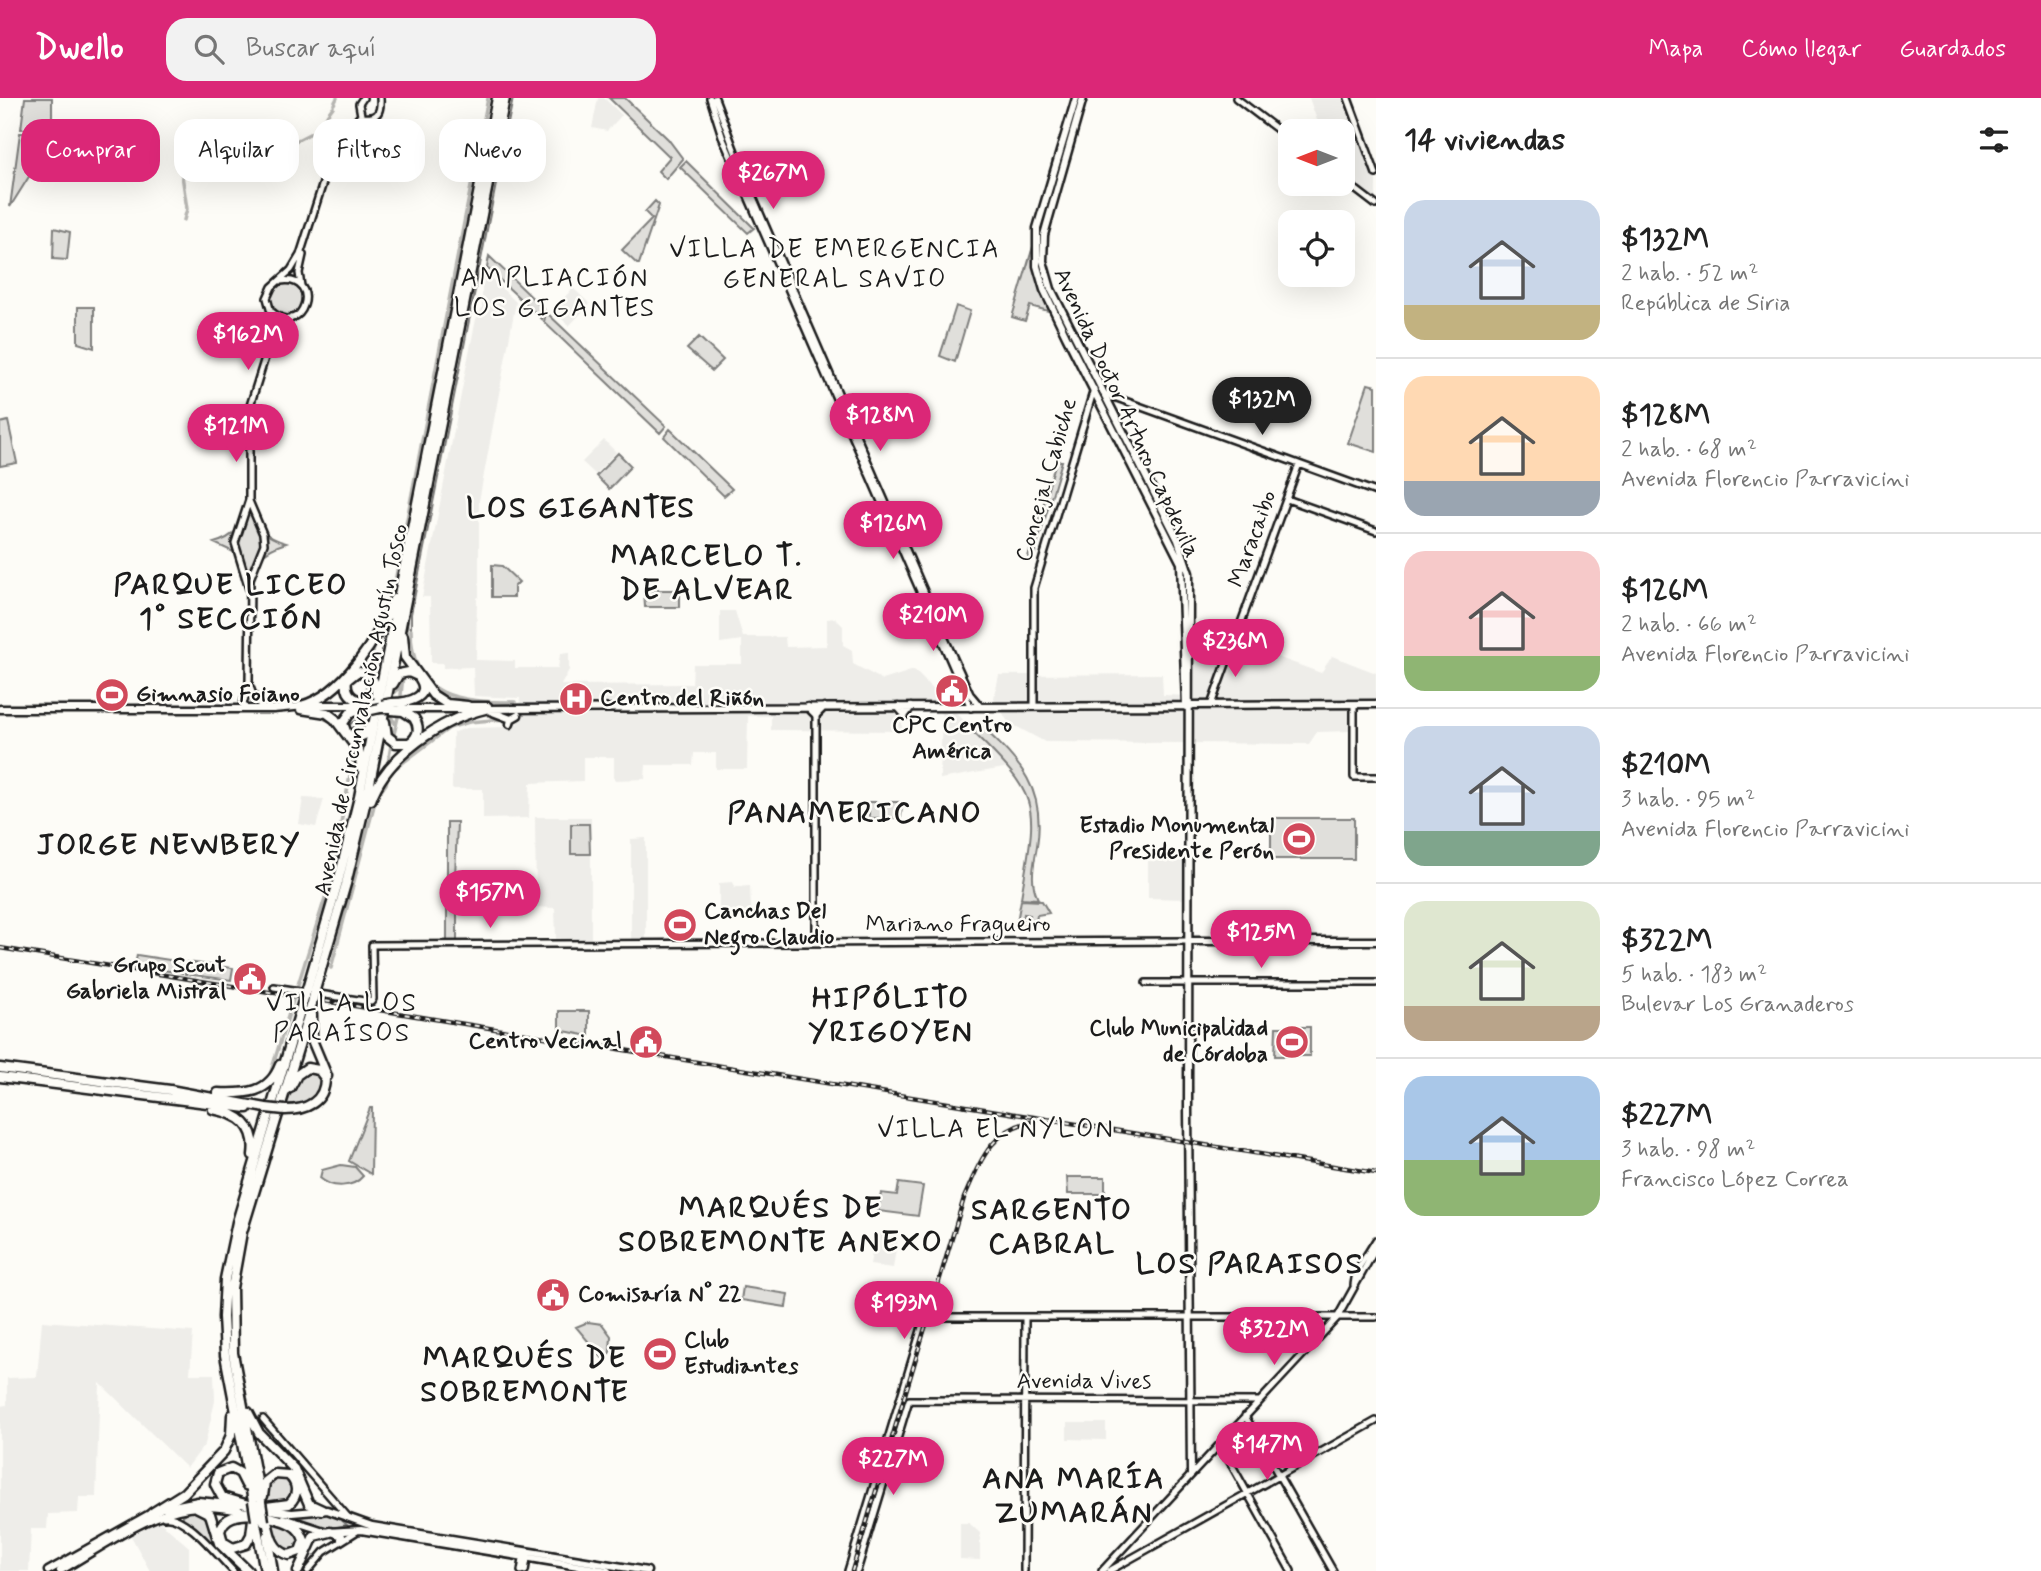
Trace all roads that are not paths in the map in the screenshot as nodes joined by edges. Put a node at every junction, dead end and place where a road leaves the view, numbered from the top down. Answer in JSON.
{"nodes":[{"id":1,"x":363,"y":98,"type":"edge"},
{"id":2,"x":497,"y":98,"type":"edge"},
{"id":3,"x":505,"y":98,"type":"edge"},
{"id":4,"x":712,"y":98,"type":"edge"},
{"id":5,"x":1076,"y":98,"type":"edge"},
{"id":6,"x":1083,"y":98,"type":"edge"},
{"id":7,"x":1236,"y":98,"type":"edge"},
{"id":8,"x":1348,"y":98,"type":"edge"},
{"id":9,"x":379,"y":99,"type":"edge"},
{"id":10,"x":363,"y":115,"type":"junction"},
{"id":11,"x":359,"y":119,"type":"edge"},
{"id":12,"x":360,"y":119,"type":"edge"},
{"id":13,"x":1278,"y":130,"type":"edge"},
{"id":14,"x":1376,"y":174,"type":"edge"},
{"id":15,"x":325,"y":182,"type":"edge"},
{"id":16,"x":326,"y":182,"type":"edge"},
{"id":17,"x":1355,"y":189,"type":"edge"},
{"id":18,"x":1376,"y":205,"type":"edge"},
{"id":19,"x":280,"y":281,"type":"junction"},
{"id":20,"x":301,"y":286,"type":"junction"},
{"id":21,"x":271,"y":311,"type":"junction"},
{"id":22,"x":291,"y":318,"type":"junction"},
{"id":23,"x":1094,"y":375,"type":"junction"},
{"id":24,"x":1092,"y":389,"type":"junction"},
{"id":25,"x":1103,"y":393,"type":"junction"},
{"id":26,"x":249,"y":427,"type":"junction"},
{"id":27,"x":1299,"y":464,"type":"junction"},
{"id":28,"x":1376,"y":492,"type":"edge"},
{"id":29,"x":1287,"y":499,"type":"junction"},
{"id":30,"x":249,"y":500,"type":"junction"},
{"id":31,"x":1376,"y":531,"type":"edge"},
{"id":32,"x":403,"y":573,"type":"junction"},
{"id":33,"x":409,"y":588,"type":"junction"},
{"id":34,"x":249,"y":589,"type":"junction"},
{"id":35,"x":249,"y":684,"type":"junction"},
{"id":36,"x":966,"y":695,"type":"junction"},
{"id":37,"x":244,"y":700,"type":"junction"},
{"id":38,"x":255,"y":700,"type":"junction"},
{"id":39,"x":1372,"y":704,"type":"edge"},
{"id":40,"x":1211,"y":705,"type":"junction"},
{"id":41,"x":1354,"y":705,"type":"junction"},
{"id":42,"x":231,"y":706,"type":"junction"},
{"id":43,"x":467,"y":706,"type":"junction"},
{"id":44,"x":957,"y":706,"type":"junction"},
{"id":45,"x":981,"y":706,"type":"junction"},
{"id":46,"x":1034,"y":706,"type":"junction"},
{"id":47,"x":381,"y":707,"type":"junction"},
{"id":48,"x":898,"y":707,"type":"junction"},
{"id":49,"x":911,"y":707,"type":"junction"},
{"id":50,"x":971,"y":707,"type":"junction"},
{"id":51,"x":1188,"y":707,"type":"junction"},
{"id":52,"x":301,"y":708,"type":"junction"},
{"id":53,"x":0,"y":709,"type":"edge"},
{"id":54,"x":247,"y":709,"type":"junction"},
{"id":55,"x":265,"y":709,"type":"junction"},
{"id":56,"x":485,"y":709,"type":"junction"},
{"id":57,"x":819,"y":710,"type":"junction"},
{"id":58,"x":514,"y":717,"type":"junction"},
{"id":59,"x":1376,"y":776,"type":"edge"},
{"id":60,"x":358,"y":839,"type":"junction"},
{"id":61,"x":347,"y":850,"type":"junction"},
{"id":62,"x":1188,"y":941,"type":"junction"},
{"id":63,"x":1376,"y":941,"type":"edge"},
{"id":64,"x":816,"y":943,"type":"junction"},
{"id":65,"x":1146,"y":983,"type":"dead end"},
{"id":66,"x":1188,"y":983,"type":"junction"},
{"id":67,"x":1376,"y":983,"type":"edge"},
{"id":68,"x":274,"y":987,"type":"dead end"},
{"id":69,"x":313,"y":990,"type":"junction"},
{"id":70,"x":310,"y":1002,"type":"junction"},
{"id":71,"x":295,"y":1030,"type":"junction"},
{"id":72,"x":0,"y":1068,"type":"edge"},
{"id":73,"x":0,"y":1077,"type":"edge"},
{"id":74,"x":170,"y":1090,"type":"junction"},
{"id":75,"x":152,"y":1096,"type":"junction"},
{"id":76,"x":265,"y":1109,"type":"junction"},
{"id":77,"x":285,"y":1111,"type":"junction"},
{"id":78,"x":275,"y":1123,"type":"junction"},
{"id":79,"x":239,"y":1214,"type":"junction"},
{"id":80,"x":1376,"y":1240,"type":"edge"},
{"id":81,"x":1376,"y":1248,"type":"edge"},
{"id":82,"x":1353,"y":1292,"type":"junction"},
{"id":83,"x":1025,"y":1317,"type":"junction"},
{"id":84,"x":1190,"y":1317,"type":"junction"},
{"id":85,"x":1376,"y":1317,"type":"edge"},
{"id":86,"x":1337,"y":1318,"type":"junction"},
{"id":87,"x":232,"y":1345,"type":"junction"},
{"id":88,"x":229,"y":1377,"type":"junction"},
{"id":89,"x":1190,"y":1399,"type":"junction"},
{"id":90,"x":1025,"y":1400,"type":"junction"},
{"id":91,"x":1259,"y":1401,"type":"junction"},
{"id":92,"x":1245,"y":1416,"type":"junction"},
{"id":93,"x":263,"y":1419,"type":"dead end"},
{"id":94,"x":1376,"y":1421,"type":"edge"},
{"id":95,"x":1220,"y":1444,"type":"junction"},
{"id":96,"x":1191,"y":1474,"type":"junction"},
{"id":97,"x":1279,"y":1475,"type":"junction"},
{"id":98,"x":1247,"y":1493,"type":"junction"},
{"id":99,"x":330,"y":1499,"type":"junction"},
{"id":100,"x":195,"y":1507,"type":"junction"},
{"id":101,"x":322,"y":1510,"type":"junction"},
{"id":102,"x":258,"y":1511,"type":"junction"},
{"id":103,"x":155,"y":1515,"type":"junction"},
{"id":104,"x":348,"y":1519,"type":"junction"},
{"id":105,"x":186,"y":1523,"type":"junction"},
{"id":106,"x":346,"y":1530,"type":"junction"},
{"id":107,"x":365,"y":1531,"type":"junction"},
{"id":108,"x":331,"y":1532,"type":"junction"},
{"id":109,"x":343,"y":1538,"type":"junction"},
{"id":110,"x":464,"y":1545,"type":"junction"},
{"id":111,"x":526,"y":1554,"type":"junction"},
{"id":112,"x":611,"y":1569,"type":"edge"},
{"id":113,"x":637,"y":1569,"type":"edge"},
{"id":114,"x":48,"y":1571,"type":"edge"},
{"id":115,"x":60,"y":1571,"type":"edge"},
{"id":116,"x":233,"y":1571,"type":"edge"},
{"id":117,"x":248,"y":1571,"type":"edge"},
{"id":118,"x":265,"y":1571,"type":"edge"},
{"id":119,"x":273,"y":1571,"type":"edge"},
{"id":120,"x":298,"y":1571,"type":"edge"},
{"id":121,"x":308,"y":1571,"type":"edge"},
{"id":122,"x":523,"y":1571,"type":"edge"},
{"id":123,"x":647,"y":1571,"type":"edge"},
{"id":124,"x":848,"y":1571,"type":"edge"},
{"id":125,"x":857,"y":1571,"type":"edge"},
{"id":126,"x":1024,"y":1571,"type":"edge"},
{"id":127,"x":1102,"y":1571,"type":"edge"},
{"id":128,"x":1109,"y":1571,"type":"edge"},
{"id":129,"x":1291,"y":1571,"type":"edge"},
{"id":130,"x":1333,"y":1571,"type":"edge"}],
"edges":[{"from":1,"to":10,"type":"main road"},
{"from":2,"to":32,"type":"highway","name":"Avenida de Circunvalación Agustín Tosco"},
{"from":3,"to":33,"type":"highway","name":"Avenida de Circunvalación Agustín Tosco"},
{"from":4,"to":36,"type":"main road"},
{"from":4,"to":45,"type":"main road"},
{"from":5,"to":24,"type":"main road","name":"Avenida Doctor Arturo Capdevila"},
{"from":6,"to":23,"type":"main road","name":"Avenida Doctor Arturo Capdevila"},
{"from":7,"to":13,"type":"main road"},
{"from":8,"to":14,"type":"main road"},
{"from":9,"to":10,"type":"main road"},
{"from":10,"to":11,"type":"main road"},
{"from":10,"to":12,"type":"main road"},
{"from":15,"to":19,"type":"main road"},
{"from":16,"to":20,"type":"main road"},
{"from":17,"to":18,"type":"main road"},
{"from":19,"to":20,"type":"main road"},
{"from":19,"to":21,"type":"main road"},
{"from":20,"to":22,"type":"main road"},
{"from":21,"to":22,"type":"main road"},
{"from":21,"to":26,"type":"main road"},
{"from":22,"to":26,"type":"main road"},
{"from":23,"to":24,"type":"main road"},
{"from":23,"to":25,"type":"main road","name":"Avenida Doctor Arturo Capdevila"},
{"from":24,"to":25,"type":"main road"},
{"from":24,"to":46,"type":"main road","name":"Concejal Cabiche"},
{"from":24,"to":51,"type":"main road","name":"Avenida Doctor Arturo Capdevila"},
{"from":25,"to":27,"type":"main road"},
{"from":25,"to":51,"type":"main road","name":"Avenida Doctor Arturo Capdevila"},
{"from":26,"to":30,"type":"main road"},
{"from":27,"to":28,"type":"main road"},
{"from":27,"to":29,"type":"main road","name":"Maracaibo"},
{"from":29,"to":31,"type":"main road"},
{"from":29,"to":40,"type":"main road","name":"Maracaibo"},
{"from":30,"to":34,"type":"main road"},
{"from":30,"to":34,"type":"main road"},
{"from":32,"to":47,"type":"highway","name":"Avenida de Circunvalación Agustín Tosco"},
{"from":32,"to":52,"type":"highway"},
{"from":33,"to":43,"type":"highway"},
{"from":33,"to":47,"type":"highway","name":"Avenida de Circunvalación Agustín Tosco"},
{"from":34,"to":35,"type":"main road"},
{"from":35,"to":37,"type":"main road"},
{"from":35,"to":38,"type":"main road"},
{"from":36,"to":44,"type":"main road"},
{"from":36,"to":50,"type":"main road"},
{"from":37,"to":38,"type":"main road"},
{"from":37,"to":42,"type":"main road"},
{"from":37,"to":54,"type":"main road"},
{"from":38,"to":55,"type":"main road"},
{"from":39,"to":41,"type":"main road"},
{"from":40,"to":41,"type":"main road"},
{"from":40,"to":51,"type":"main road"},
{"from":41,"to":59,"type":"main road"},
{"from":42,"to":53,"type":"main road"},
{"from":42,"to":54,"type":"main road"},
{"from":43,"to":47,"type":"main road"},
{"from":43,"to":58,"type":"main road"},
{"from":44,"to":49,"type":"main road"},
{"from":44,"to":50,"type":"main road"},
{"from":45,"to":46,"type":"main road"},
{"from":45,"to":50,"type":"main road"},
{"from":46,"to":50,"type":"main road"},
{"from":46,"to":51,"type":"main road"},
{"from":47,"to":47,"type":"highway"},
{"from":47,"to":47,"type":"highway"},
{"from":47,"to":47,"type":"highway"},
{"from":47,"to":52,"type":"main road"},
{"from":47,"to":56,"type":"main road"},
{"from":47,"to":60,"type":"highway","name":"Avenida de Circunvalación Agustín Tosco"},
{"from":47,"to":61,"type":"highway","name":"Avenida de Circunvalación Agustín Tosco"},
{"from":48,"to":49,"type":"main road"},
{"from":48,"to":49,"type":"main road"},
{"from":48,"to":57,"type":"main road"},
{"from":51,"to":62,"type":"main road"},
{"from":52,"to":55,"type":"main road"},
{"from":52,"to":61,"type":"highway"},
{"from":54,"to":55,"type":"main road"},
{"from":56,"to":58,"type":"main road"},
{"from":56,"to":58,"type":"main road"},
{"from":56,"to":60,"type":"highway"},
{"from":57,"to":58,"type":"main road"},
{"from":57,"to":64,"type":"main road"},
{"from":60,"to":69,"type":"highway","name":"Avenida de Circunvalación Agustín Tosco"},
{"from":61,"to":69,"type":"highway","name":"Avenida de Circunvalación Agustín Tosco"},
{"from":62,"to":63,"type":"main road","name":"Mariano Fragueiro"},
{"from":62,"to":64,"type":"main road","name":"Mariano Fragueiro"},
{"from":62,"to":66,"type":"main road"},
{"from":64,"to":68,"type":"main road","name":"Mariano Fragueiro"},
{"from":65,"to":66,"type":"main road"},
{"from":66,"to":67,"type":"main road"},
{"from":66,"to":84,"type":"main road"},
{"from":69,"to":70,"type":"highway","name":"Avenida de Circunvalación Agustín Tosco","bridge":true},
{"from":70,"to":71,"type":"highway","name":"Avenida de Circunvalación Agustín Tosco"},
{"from":70,"to":77,"type":"highway"},
{"from":70,"to":78,"type":"highway","name":"Avenida de Circunvalación Agustín Tosco"},
{"from":71,"to":74,"type":"highway"},
{"from":71,"to":79,"type":"highway","name":"Avenida de Circunvalación Agustín Tosco"},
{"from":72,"to":74,"type":"highway"},
{"from":73,"to":75,"type":"highway"},
{"from":74,"to":76,"type":"highway"},
{"from":75,"to":76,"type":"highway"},
{"from":75,"to":79,"type":"highway"},
{"from":76,"to":77,"type":"highway","bridge":true},
{"from":77,"to":78,"type":"highway"},
{"from":78,"to":87,"type":"highway","name":"Avenida de Circunvalación Agustín Tosco"},
{"from":79,"to":88,"type":"highway","name":"Avenida de Circunvalación Agustín Tosco"},
{"from":80,"to":82,"type":"main road"},
{"from":81,"to":82,"type":"main road"},
{"from":82,"to":86,"type":"main road"},
{"from":83,"to":84,"type":"main road"},
{"from":83,"to":90,"type":"main road"},
{"from":83,"to":124,"type":"main road"},
{"from":84,"to":86,"type":"main road"},
{"from":84,"to":89,"type":"main road"},
{"from":85,"to":86,"type":"main road"},
{"from":86,"to":91,"type":"main road"},
{"from":87,"to":101,"type":"highway"},
{"from":87,"to":102,"type":"highway","name":"Avenida de Circunvalación Agustín Tosco"},
{"from":88,"to":102,"type":"highway","name":"Avenida de Circunvalación Agustín Tosco"},
{"from":88,"to":103,"type":"highway"},
{"from":89,"to":90,"type":"main road","name":"Avenida Vives"},
{"from":89,"to":91,"type":"main road","name":"Avenida Vives"},
{"from":89,"to":96,"type":"main road"},
{"from":90,"to":125,"type":"main road","name":"Avenida Vives"},
{"from":90,"to":126,"type":"main road"},
{"from":91,"to":92,"type":"main road"},
{"from":92,"to":95,"type":"main road"},
{"from":92,"to":97,"type":"main road"},
{"from":93,"to":99,"type":"main road"},
{"from":94,"to":97,"type":"main road"},
{"from":95,"to":96,"type":"main road"},
{"from":95,"to":98,"type":"main road"},
{"from":96,"to":127,"type":"main road"},
{"from":97,"to":98,"type":"main road"},
{"from":97,"to":130,"type":"main road"},
{"from":98,"to":128,"type":"main road"},
{"from":98,"to":129,"type":"main road"},
{"from":99,"to":101,"type":"main road"},
{"from":99,"to":104,"type":"main road"},
{"from":100,"to":102,"type":"main road"},
{"from":100,"to":103,"type":"main road"},
{"from":100,"to":105,"type":"main road"},
{"from":100,"to":117,"type":"highway"},
{"from":101,"to":102,"type":"main road"},
{"from":101,"to":104,"type":"main road"},
{"from":102,"to":102,"type":"highway"},
{"from":102,"to":102,"type":"highway"},
{"from":102,"to":102,"type":"highway"},
{"from":102,"to":102,"type":"highway"},
{"from":102,"to":103,"type":"main road"},
{"from":102,"to":108,"type":"main road"},
{"from":102,"to":118,"type":"highway","name":"Avenida de Circunvalación Agustín Tosco"},
{"from":102,"to":119,"type":"highway","name":"Avenida de Circunvalación Agustín Tosco"},
{"from":103,"to":105,"type":"main road"},
{"from":103,"to":114,"type":"main road"},
{"from":103,"to":115,"type":"main road"},
{"from":104,"to":106,"type":"main road"},
{"from":104,"to":110,"type":"main road"},
{"from":105,"to":116,"type":"main road"},
{"from":106,"to":107,"type":"main road"},
{"from":106,"to":108,"type":"main road"},
{"from":106,"to":109,"type":"main road"},
{"from":107,"to":109,"type":"main road"},
{"from":107,"to":110,"type":"main road"},
{"from":108,"to":109,"type":"main road"},
{"from":108,"to":120,"type":"highway"},
{"from":109,"to":121,"type":"main road"},
{"from":110,"to":111,"type":"main road"},
{"from":110,"to":111,"type":"main road"},
{"from":111,"to":112,"type":"main road"},
{"from":111,"to":122,"type":"main road"},
{"from":112,"to":113,"type":"main road"},
{"from":113,"to":123,"type":"main road"}]}
